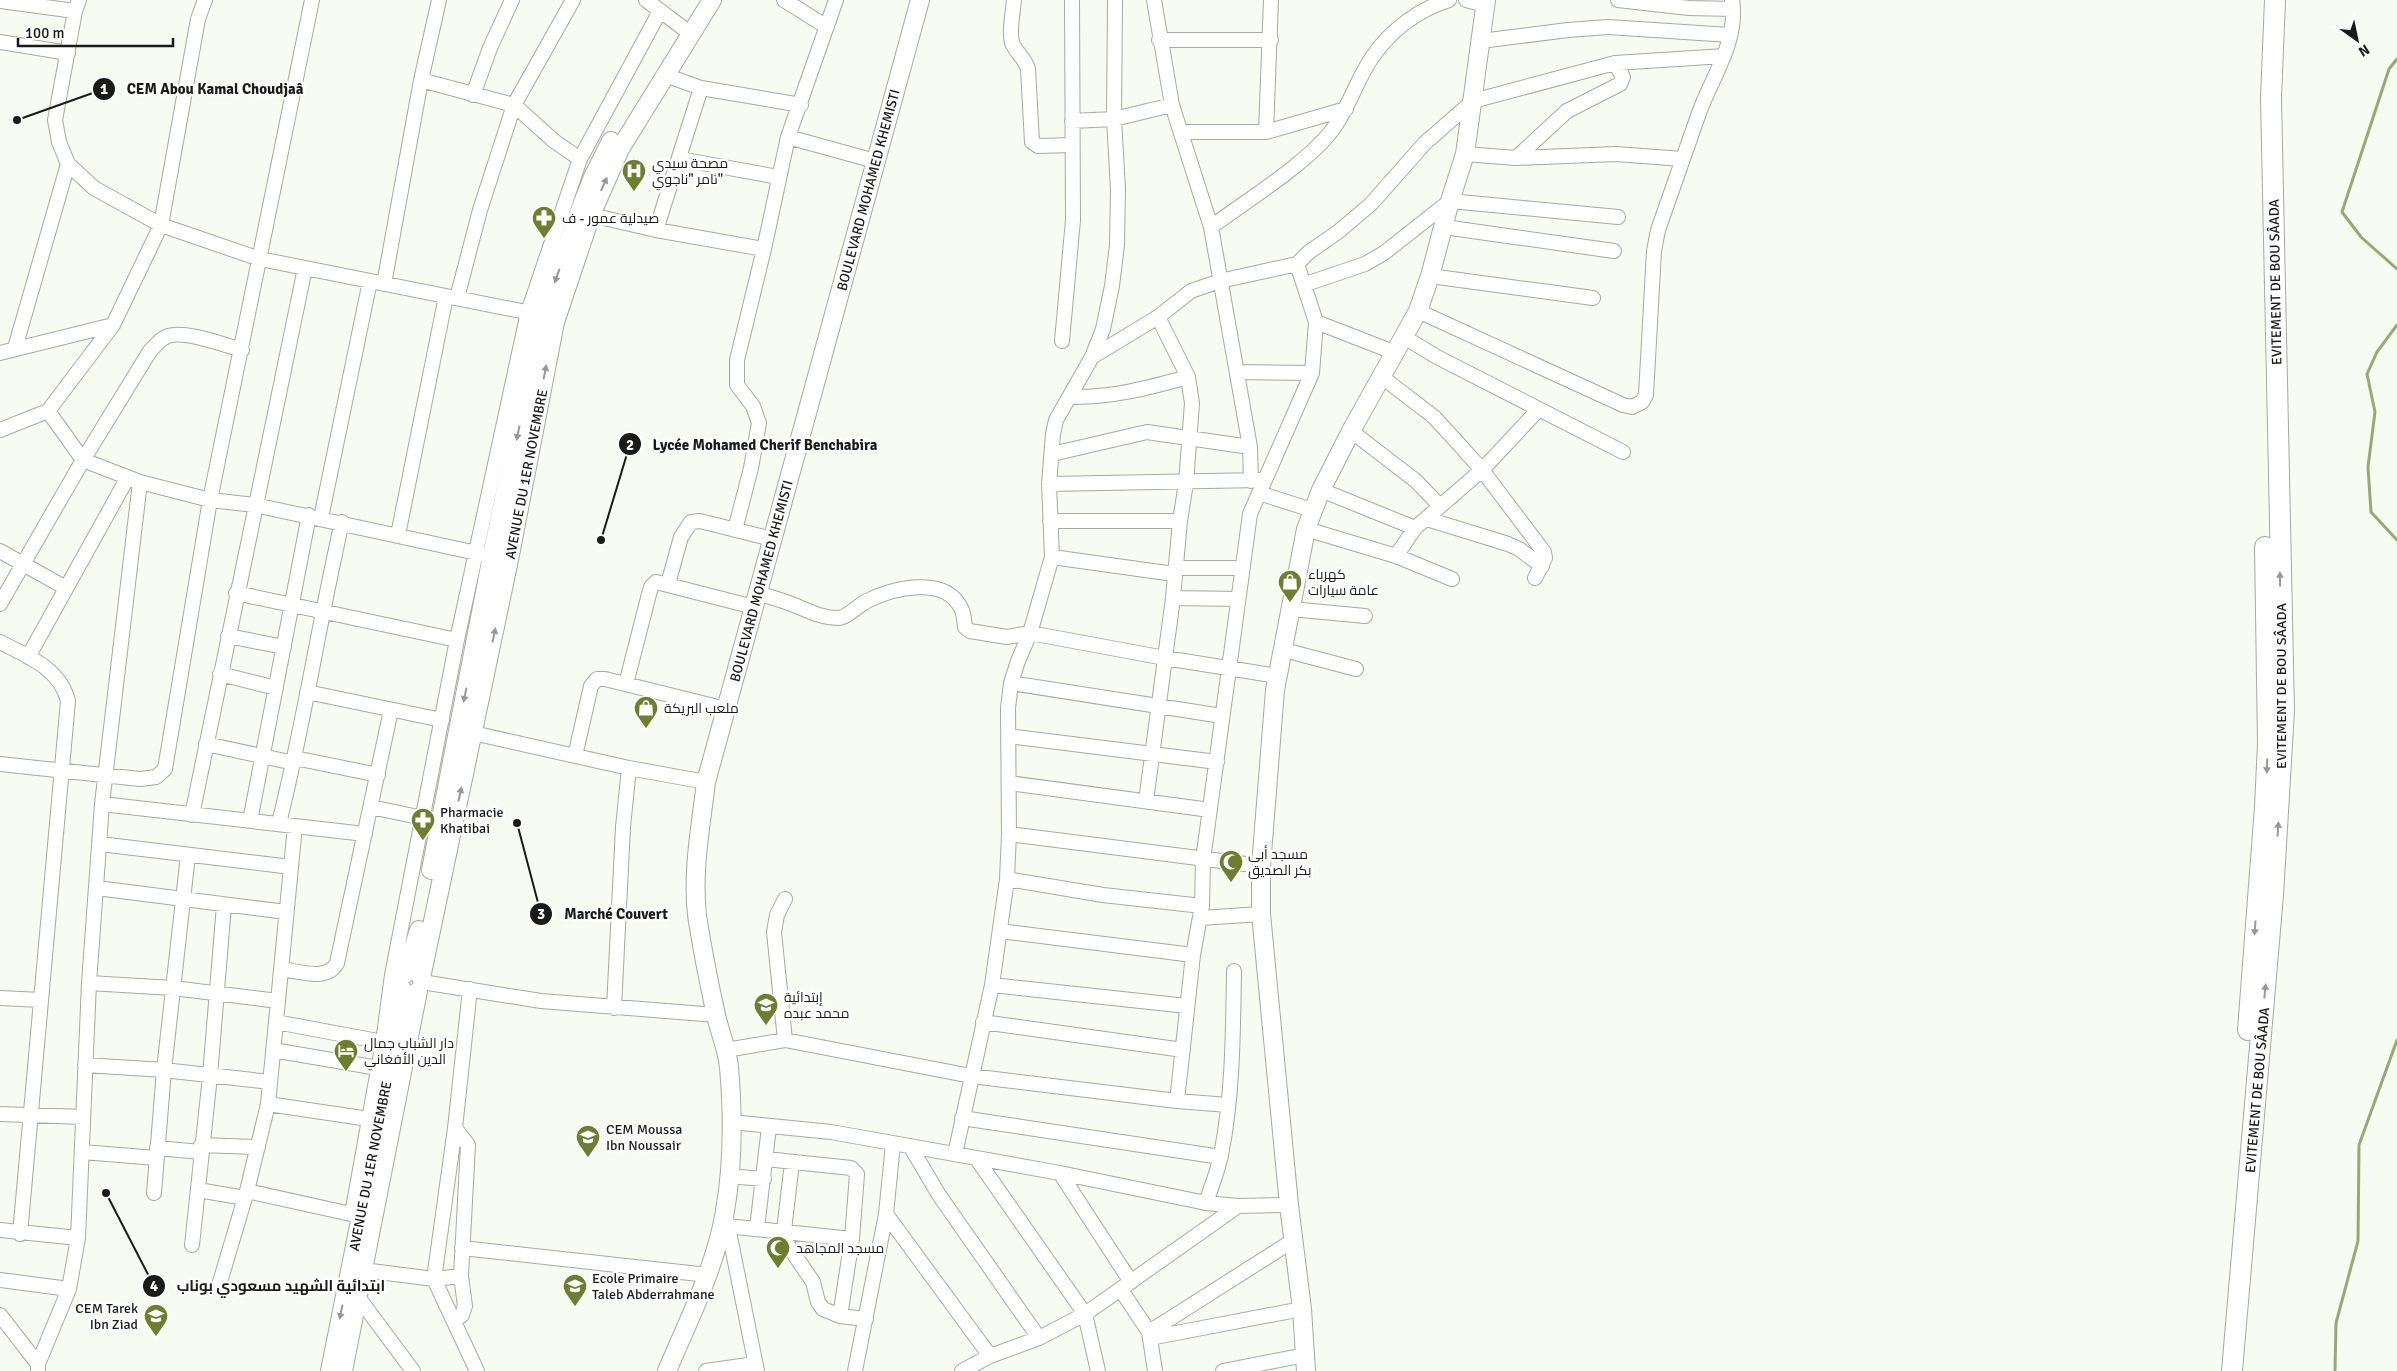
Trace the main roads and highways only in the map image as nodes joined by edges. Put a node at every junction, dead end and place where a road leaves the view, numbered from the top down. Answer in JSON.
{"nodes":[{"id":1,"x":698,"y":0,"type":"edge"},
{"id":2,"x":712,"y":0,"type":"edge"},
{"id":3,"x":920,"y":0,"type":"edge"},
{"id":4,"x":2263,"y":0,"type":"edge"},
{"id":5,"x":2275,"y":0,"type":"edge"},
{"id":6,"x":1485,"y":3,"type":"edge"},
{"id":7,"x":686,"y":31,"type":"junction"},
{"id":8,"x":409,"y":981,"type":"junction"},
{"id":9,"x":1306,"y":1363,"type":"edge"},
{"id":10,"x":340,"y":1371,"type":"edge"},
{"id":11,"x":667,"y":1371,"type":"edge"},
{"id":12,"x":2222,"y":1371,"type":"edge"},
{"id":13,"x":2232,"y":1371,"type":"edge"}],
"edges":[{"from":1,"to":7,"type":"main road","name":"AVENUE DU 1ER NOVEMBRE"},
{"from":2,"to":7,"type":"main road","name":"AVENUE DU 1ER NOVEMBRE"},
{"from":3,"to":11,"type":"main road","name":"BOULEVARD MOHAMED KHEMISTI"},
{"from":4,"to":12,"type":"highway","name":"EVITEMENT DE BOU SÂADA","one_way":true},
{"from":13,"to":5,"type":"highway","name":"EVITEMENT DE BOU SÂADA","one_way":true},
{"from":6,"to":9,"type":"main road"},
{"from":8,"to":7,"type":"main road","name":"AVENUE DU 1ER NOVEMBRE","one_way":true},
{"from":7,"to":8,"type":"main road","name":"AVENUE DU 1ER NOVEMBRE","one_way":true},
{"from":8,"to":10,"type":"main road","name":"AVENUE DU 1ER NOVEMBRE"},
{"from":8,"to":10,"type":"main road","name":"AVENUE DU 1ER NOVEMBRE","one_way":true}]}
